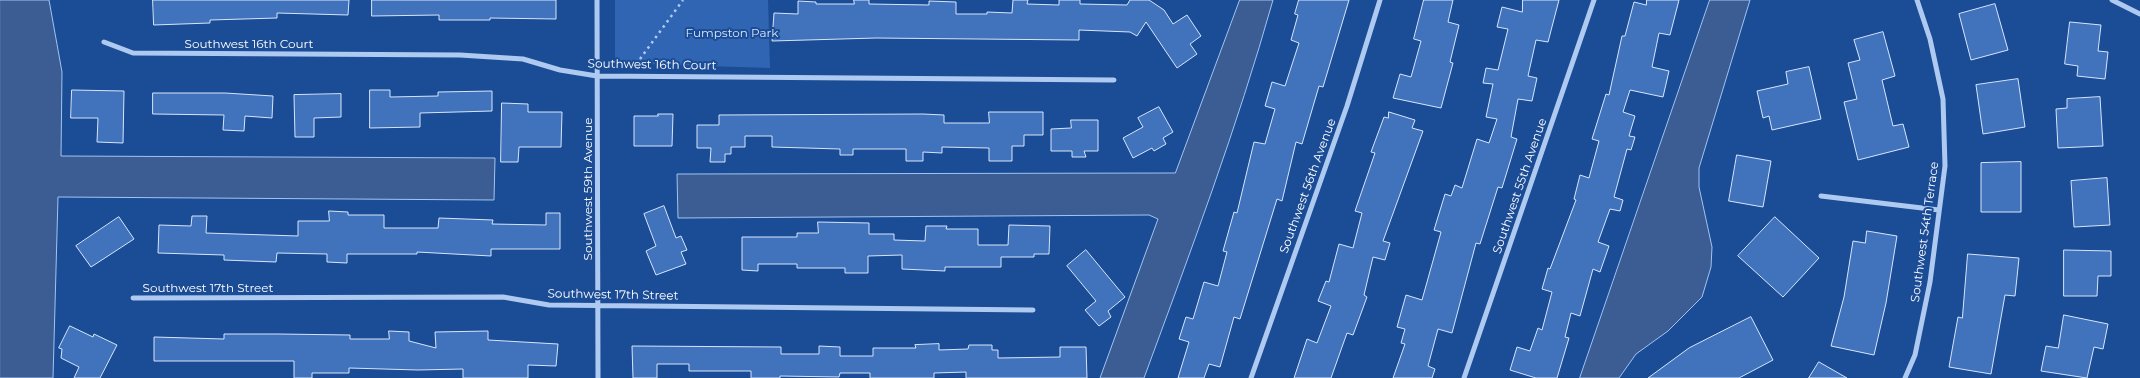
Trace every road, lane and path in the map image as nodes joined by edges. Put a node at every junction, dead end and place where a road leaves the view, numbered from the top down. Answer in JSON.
{"nodes":[{"id":1,"x":597,"y":0,"type":"edge"},
{"id":2,"x":683,"y":0,"type":"edge"},
{"id":3,"x":1380,"y":0,"type":"edge"},
{"id":4,"x":1594,"y":0,"type":"edge"},
{"id":5,"x":1917,"y":0,"type":"edge"},
{"id":6,"x":2112,"y":0,"type":"edge"},
{"id":7,"x":2140,"y":14,"type":"edge"},
{"id":8,"x":104,"y":42,"type":"dead end"},
{"id":9,"x":640,"y":59,"type":"dead end"},
{"id":10,"x":597,"y":76,"type":"junction"},
{"id":11,"x":1114,"y":80,"type":"dead end"},
{"id":12,"x":1821,"y":196,"type":"dead end"},
{"id":13,"x":1939,"y":210,"type":"junction"},
{"id":14,"x":133,"y":298,"type":"dead end"},
{"id":15,"x":599,"y":305,"type":"junction"},
{"id":16,"x":1033,"y":310,"type":"dead end"},
{"id":17,"x":598,"y":378,"type":"edge"},
{"id":18,"x":1251,"y":378,"type":"edge"},
{"id":19,"x":1464,"y":378,"type":"edge"},
{"id":20,"x":1905,"y":378,"type":"edge"}],
"edges":[{"from":1,"to":10,"type":"street","name":"Southwest 59th Avenue"},
{"from":2,"to":9,"type":"path"},
{"from":3,"to":18,"type":"street","name":"Southwest 56th Avenue"},
{"from":4,"to":19,"type":"street","name":"Southwest 55th Avenue"},
{"from":5,"to":13,"type":"street","name":"Southwest 54th Terrace"},
{"from":6,"to":7,"type":"street"},
{"from":8,"to":10,"type":"street","name":"Southwest 16th Court"},
{"from":10,"to":11,"type":"street","name":"Southwest 16th Court"},
{"from":10,"to":15,"type":"street","name":"Southwest 59th Avenue"},
{"from":12,"to":13,"type":"street"},
{"from":13,"to":20,"type":"street","name":"Southwest 54th Terrace"},
{"from":14,"to":15,"type":"street","name":"Southwest 17th Street"},
{"from":15,"to":16,"type":"street","name":"Southwest 17th Street"},
{"from":15,"to":17,"type":"street","name":"Southwest 59th Avenue"}]}
